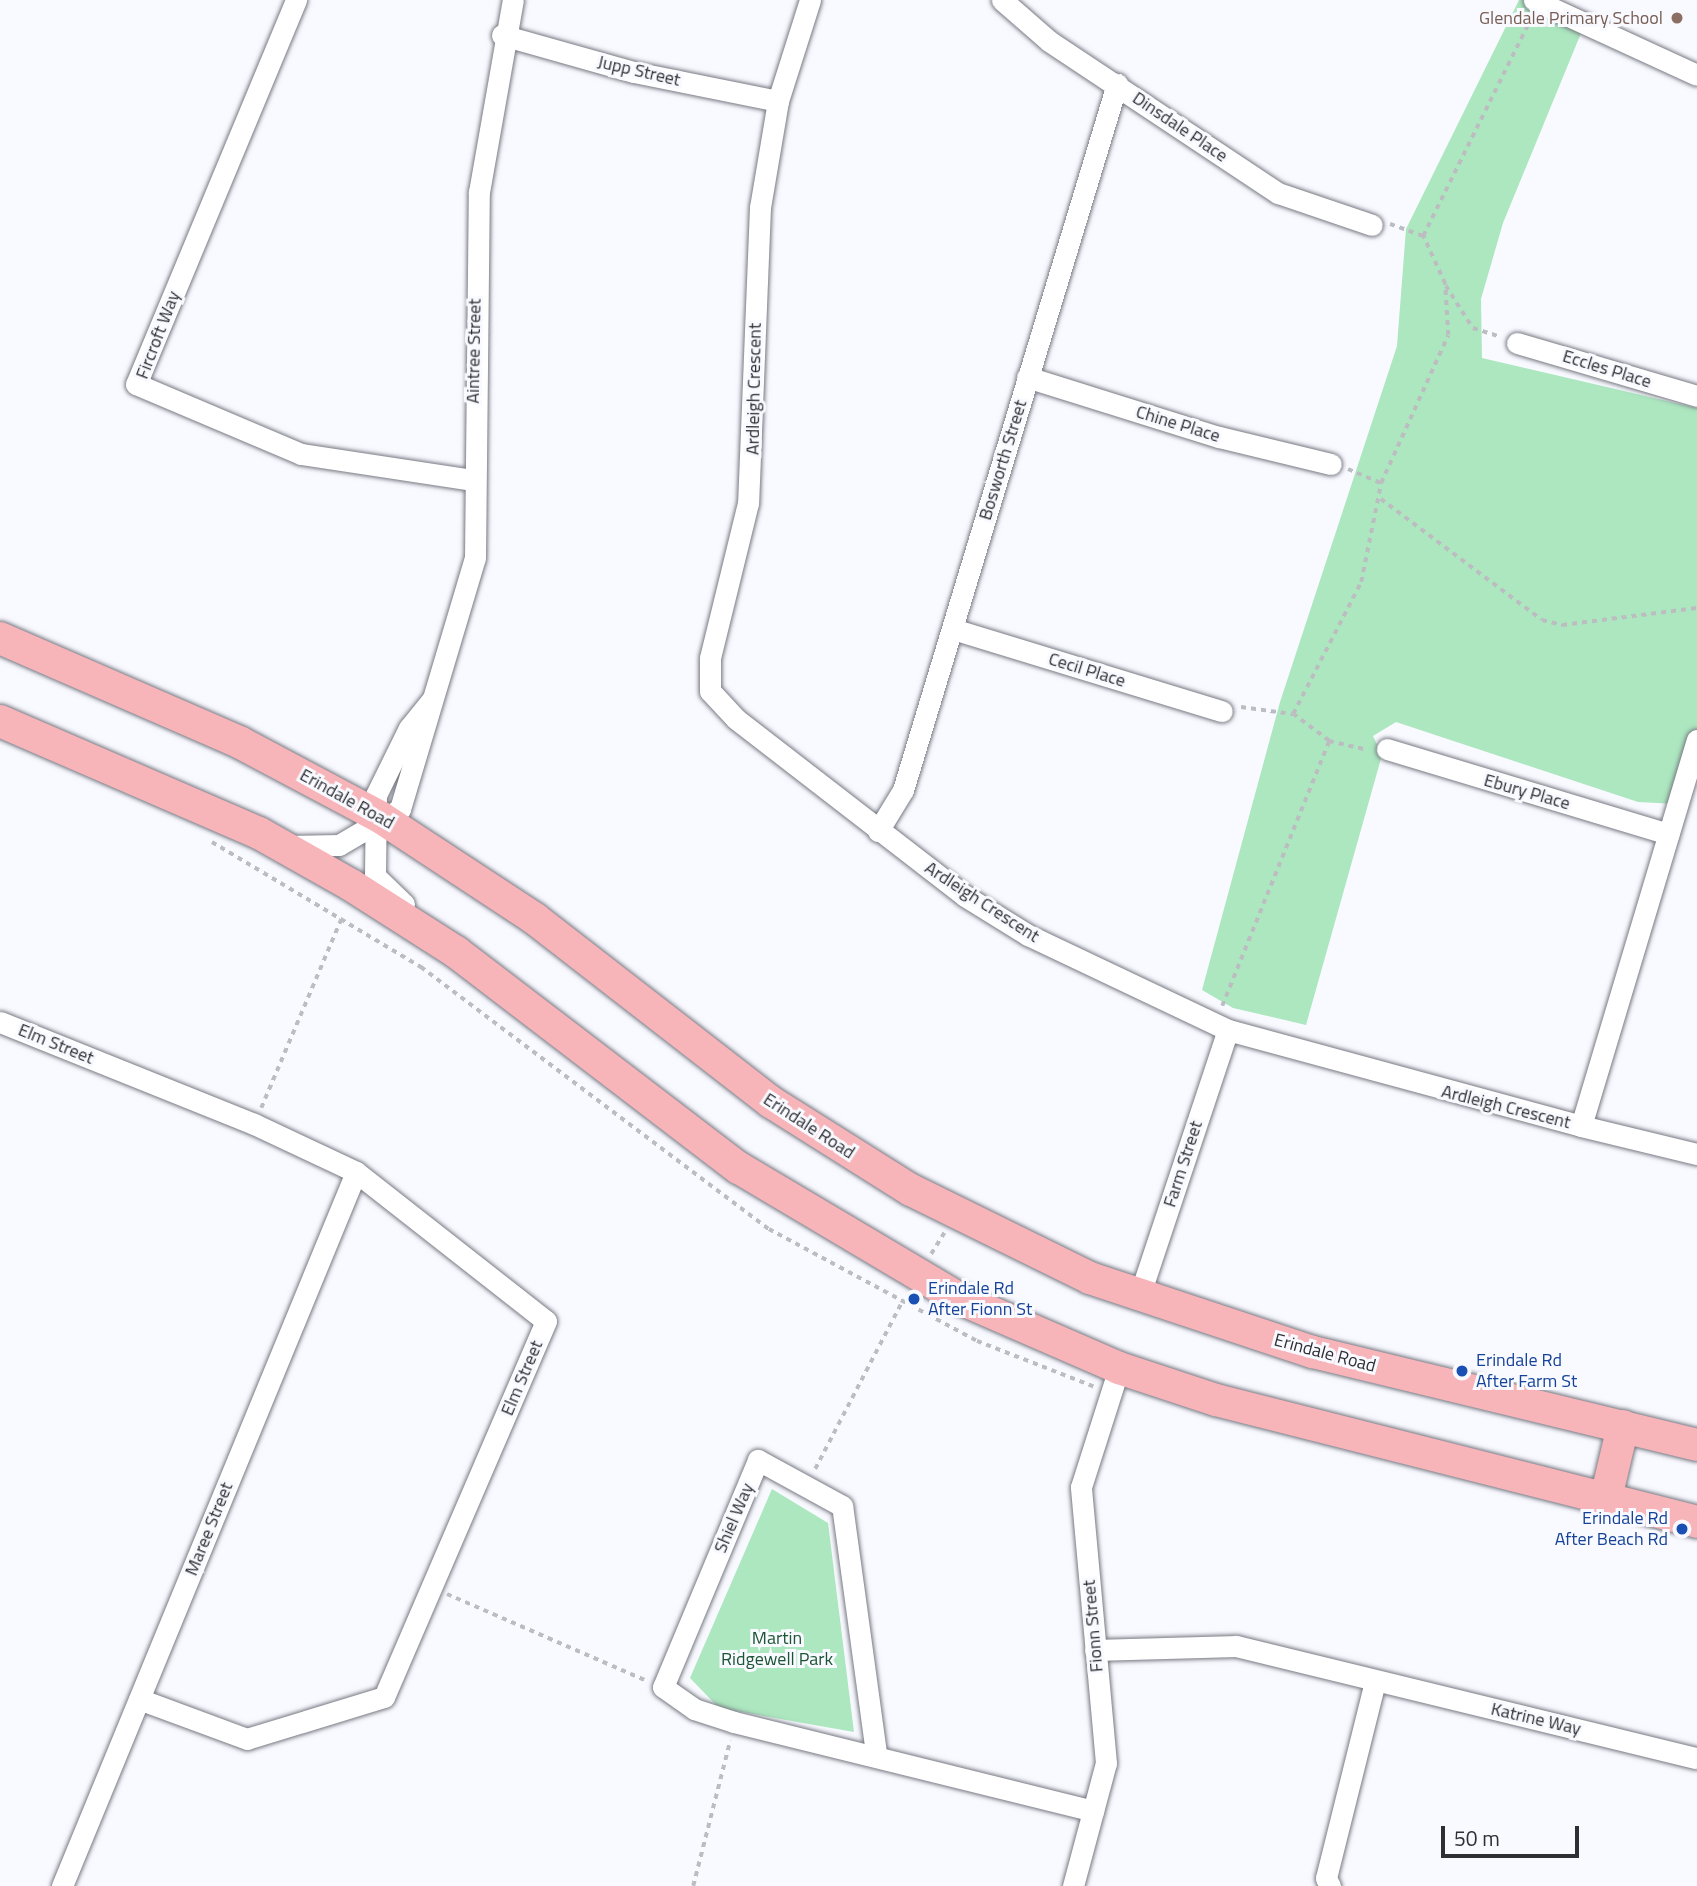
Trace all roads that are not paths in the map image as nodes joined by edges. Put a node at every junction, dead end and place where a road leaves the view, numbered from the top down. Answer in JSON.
{"nodes":[{"id":1,"x":296,"y":0,"type":"edge"},
{"id":2,"x":513,"y":0,"type":"edge"},
{"id":3,"x":810,"y":0,"type":"edge"},
{"id":4,"x":1002,"y":0,"type":"edge"},
{"id":5,"x":1536,"y":1,"type":"edge"},
{"id":6,"x":502,"y":35,"type":"junction"},
{"id":7,"x":1697,"y":75,"type":"edge"},
{"id":8,"x":1116,"y":85,"type":"junction"},
{"id":9,"x":778,"y":101,"type":"junction"},
{"id":10,"x":1372,"y":225,"type":"road end"},
{"id":11,"x":1517,"y":343,"type":"road end"},
{"id":12,"x":1027,"y":377,"type":"junction"},
{"id":13,"x":1697,"y":396,"type":"edge"},
{"id":14,"x":1331,"y":464,"type":"road end"},
{"id":15,"x":473,"y":481,"type":"junction"},
{"id":16,"x":953,"y":629,"type":"junction"},
{"id":17,"x":0,"y":638,"type":"edge"},
{"id":18,"x":1222,"y":711,"type":"road end"},
{"id":19,"x":0,"y":721,"type":"edge"},
{"id":20,"x":1697,"y":740,"type":"edge"},
{"id":21,"x":1387,"y":749,"type":"road end"},
{"id":22,"x":380,"y":817,"type":"junction"},
{"id":23,"x":878,"y":831,"type":"junction"},
{"id":24,"x":1668,"y":834,"type":"junction"},
{"id":25,"x":282,"y":846,"type":"junction"},
{"id":26,"x":423,"y":931,"type":"junction"},
{"id":27,"x":0,"y":1022,"type":"edge"},
{"id":28,"x":1221,"y":1027,"type":"junction"},
{"id":29,"x":1581,"y":1126,"type":"junction"},
{"id":30,"x":1697,"y":1154,"type":"edge"},
{"id":31,"x":356,"y":1172,"type":"junction"},
{"id":32,"x":1139,"y":1297,"type":"junction"},
{"id":33,"x":1115,"y":1381,"type":"junction"},
{"id":34,"x":1623,"y":1426,"type":"junction"},
{"id":35,"x":1697,"y":1445,"type":"edge"},
{"id":36,"x":1606,"y":1498,"type":"junction"},
{"id":37,"x":1697,"y":1522,"type":"edge"},
{"id":38,"x":1095,"y":1650,"type":"junction"},
{"id":39,"x":1375,"y":1681,"type":"junction"},
{"id":40,"x":139,"y":1699,"type":"junction"},
{"id":41,"x":876,"y":1753,"type":"junction"},
{"id":42,"x":1697,"y":1758,"type":"edge"},
{"id":43,"x":1093,"y":1811,"type":"junction"},
{"id":44,"x":62,"y":1886,"type":"edge"},
{"id":45,"x":1073,"y":1886,"type":"edge"},
{"id":46,"x":1330,"y":1886,"type":"edge"}],
"edges":[{"from":1,"to":15,"type":"street","name":"Fircroft Way"},
{"from":2,"to":6,"type":"street","name":"Aintree Street"},
{"from":3,"to":9,"type":"street","name":"Ardleigh Crescent"},
{"from":4,"to":8,"type":"street","name":"Dinsdale Place"},
{"from":5,"to":7,"type":"street"},
{"from":6,"to":9,"type":"street","name":"Jupp Street"},
{"from":6,"to":15,"type":"street","name":"Aintree Street"},
{"from":8,"to":10,"type":"street","name":"Dinsdale Place"},
{"from":8,"to":12,"type":"street","name":"Bosworth Street"},
{"from":9,"to":23,"type":"street","name":"Ardleigh Crescent"},
{"from":11,"to":13,"type":"street","name":"Eccles Place"},
{"from":12,"to":14,"type":"street","name":"Chine Place"},
{"from":12,"to":16,"type":"street","name":"Bosworth Street"},
{"from":15,"to":22,"type":"street","name":"Aintree Street"},
{"from":16,"to":18,"type":"street","name":"Cecil Place"},
{"from":16,"to":23,"type":"street","name":"Bosworth Street"},
{"from":17,"to":22,"type":"main road","name":"Erindale Road"},
{"from":19,"to":25,"type":"main road"},
{"from":20,"to":24,"type":"street","name":"Ardleigh Crescent"},
{"from":21,"to":24,"type":"street","name":"Ebury Place"},
{"from":22,"to":25,"type":"street","name":"Aintree Street"},
{"from":22,"to":26,"type":"street"},
{"from":22,"to":32,"type":"main road","name":"Erindale Road"},
{"from":23,"to":28,"type":"street","name":"Ardleigh Crescent"},
{"from":24,"to":29,"type":"street","name":"Ardleigh Crescent"},
{"from":25,"to":26,"type":"main road"},
{"from":26,"to":33,"type":"main road"},
{"from":27,"to":31,"type":"street","name":"Elm Street"},
{"from":28,"to":29,"type":"street","name":"Ardleigh Crescent"},
{"from":28,"to":32,"type":"street","name":"Farm Street"},
{"from":29,"to":30,"type":"street"},
{"from":31,"to":40,"type":"street","name":"Maree Street"},
{"from":31,"to":40,"type":"street","name":"Elm Street"},
{"from":32,"to":34,"type":"main road","name":"Erindale Road"},
{"from":33,"to":36,"type":"main road"},
{"from":33,"to":38,"type":"street","name":"Fionn Street"},
{"from":34,"to":35,"type":"main road","name":"Erindale Road"},
{"from":34,"to":36,"type":"main road"},
{"from":36,"to":37,"type":"main road"},
{"from":38,"to":39,"type":"street","name":"Katrine Way"},
{"from":38,"to":43,"type":"street","name":"Fionn Street"},
{"from":39,"to":42,"type":"street","name":"Katrine Way"},
{"from":39,"to":46,"type":"street"},
{"from":40,"to":44,"type":"street","name":"Maree Street"},
{"from":41,"to":41,"type":"street","name":"Shiel Way"},
{"from":41,"to":43,"type":"street"},
{"from":43,"to":45,"type":"street","name":"Fionn Street"}]}
